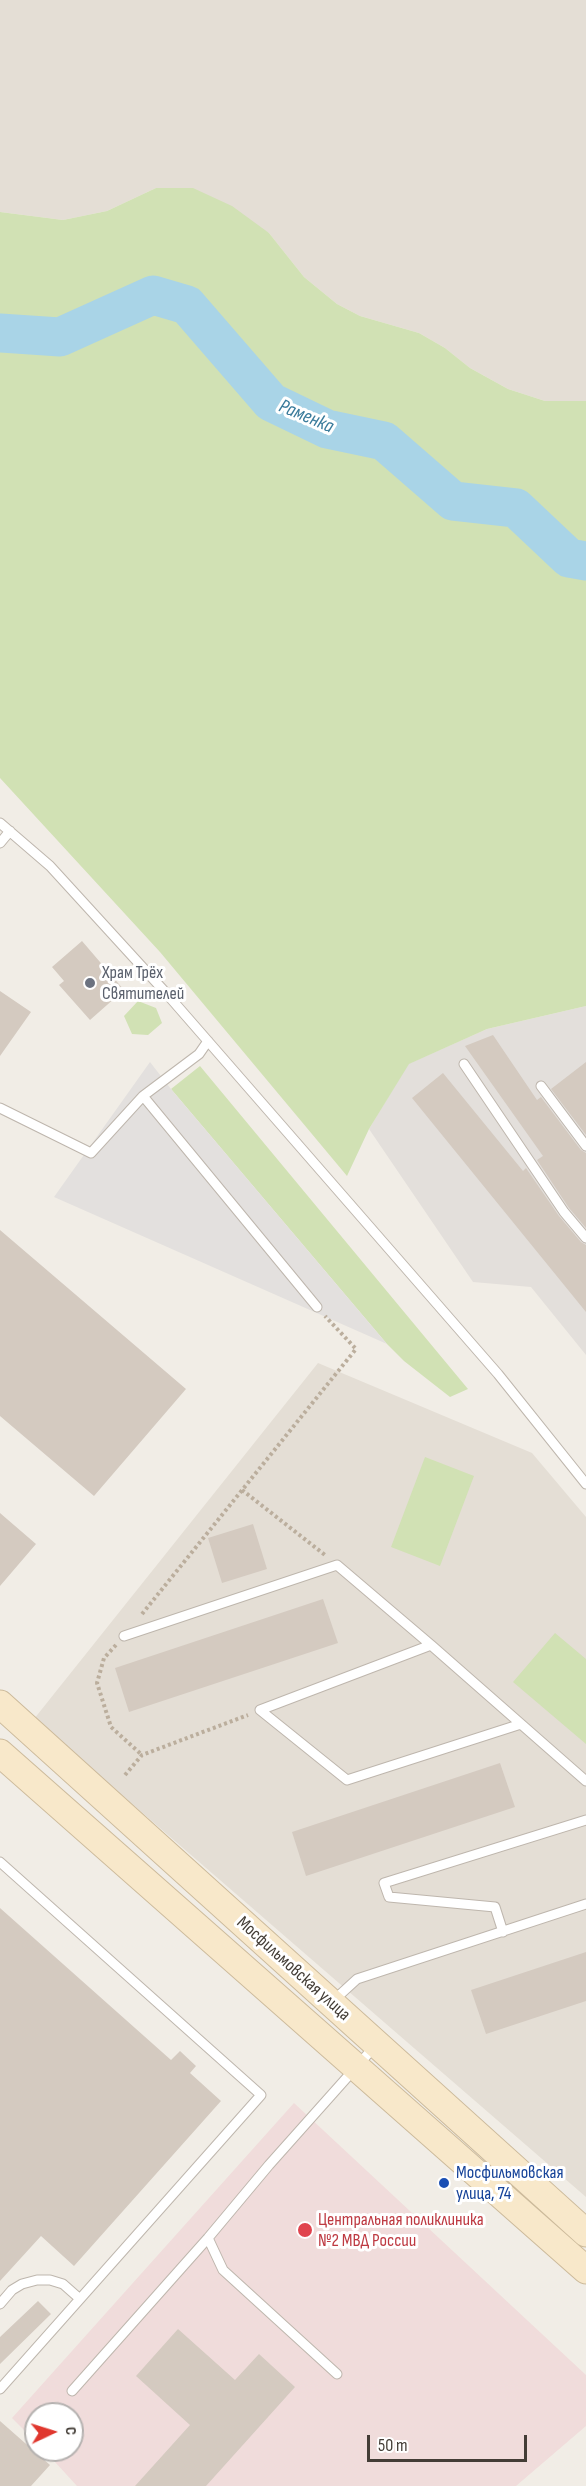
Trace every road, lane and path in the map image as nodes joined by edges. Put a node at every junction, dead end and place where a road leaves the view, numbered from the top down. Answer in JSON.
{"nodes":[{"id":1,"x":0,"y":823,"type":"edge"},
{"id":2,"x":10,"y":831,"type":"junction"},
{"id":3,"x":0,"y":843,"type":"edge"},
{"id":4,"x":208,"y":1041,"type":"junction"},
{"id":5,"x":464,"y":1064,"type":"dead end"},
{"id":6,"x":541,"y":1086,"type":"dead end"},
{"id":7,"x":143,"y":1096,"type":"junction"},
{"id":8,"x":0,"y":1108,"type":"edge"},
{"id":9,"x":586,"y":1146,"type":"edge"},
{"id":10,"x":586,"y":1238,"type":"edge"},
{"id":11,"x":317,"y":1307,"type":"joint"},
{"id":12,"x":586,"y":1484,"type":"edge"},
{"id":13,"x":242,"y":1490,"type":"junction"},
{"id":14,"x":338,"y":1565,"type":"junction"},
{"id":15,"x":124,"y":1636,"type":"junction"},
{"id":16,"x":431,"y":1646,"type":"junction"},
{"id":17,"x":0,"y":1704,"type":"edge"},
{"id":18,"x":260,"y":1710,"type":"junction"},
{"id":19,"x":521,"y":1724,"type":"junction"},
{"id":20,"x":0,"y":1753,"type":"edge"},
{"id":21,"x":142,"y":1755,"type":"junction"},
{"id":22,"x":125,"y":1775,"type":"dead end"},
{"id":23,"x":586,"y":1781,"type":"edge"},
{"id":24,"x":586,"y":1820,"type":"edge"},
{"id":25,"x":0,"y":1862,"type":"edge"},
{"id":26,"x":586,"y":1905,"type":"edge"},
{"id":27,"x":503,"y":1932,"type":"junction"},
{"id":28,"x":332,"y":2003,"type":"junction"},
{"id":29,"x":377,"y":2044,"type":"junction"},
{"id":30,"x":356,"y":2067,"type":"junction"},
{"id":31,"x":586,"y":2233,"type":"edge"},
{"id":32,"x":208,"y":2238,"type":"junction"},
{"id":33,"x":586,"y":2270,"type":"edge"},
{"id":34,"x":80,"y":2299,"type":"junction"},
{"id":35,"x":0,"y":2304,"type":"edge"},
{"id":36,"x":337,"y":2373,"type":"dead end"},
{"id":37,"x":0,"y":2389,"type":"edge"},
{"id":38,"x":72,"y":2391,"type":"dead end"}],
"edges":[{"from":1,"to":2,"type":"lane"},
{"from":2,"to":3,"type":"lane"},
{"from":2,"to":4,"type":"lane"},
{"from":4,"to":7,"type":"lane"},
{"from":4,"to":12,"type":"lane"},
{"from":5,"to":10,"type":"lane"},
{"from":6,"to":9,"type":"lane"},
{"from":7,"to":8,"type":"lane"},
{"from":7,"to":11,"type":"lane"},
{"from":11,"to":13,"type":"path"},
{"from":13,"to":14,"type":"path"},
{"from":13,"to":15,"type":"path"},
{"from":14,"to":15,"type":"lane"},
{"from":14,"to":16,"type":"lane"},
{"from":15,"to":21,"type":"path"},
{"from":16,"to":18,"type":"lane"},
{"from":16,"to":19,"type":"lane"},
{"from":17,"to":28,"type":"main road","name":"Мосфильмовская улица"},
{"from":18,"to":19,"type":"lane"},
{"from":18,"to":21,"type":"path"},
{"from":19,"to":23,"type":"lane"},
{"from":20,"to":30,"type":"main road","name":"Мосфильмовская улица"},
{"from":21,"to":22,"type":"path"},
{"from":24,"to":27,"type":"lane"},
{"from":25,"to":34,"type":"lane"},
{"from":26,"to":27,"type":"lane"},
{"from":27,"to":28,"type":"lane"},
{"from":28,"to":29,"type":"main road","name":"Мосфильмовская улица"},
{"from":29,"to":30,"type":"lane"},
{"from":29,"to":31,"type":"main road","name":"Мосфильмовская улица"},
{"from":30,"to":32,"type":"lane"},
{"from":30,"to":33,"type":"main road","name":"Мосфильмовская улица"},
{"from":32,"to":36,"type":"lane"},
{"from":32,"to":38,"type":"lane"},
{"from":34,"to":35,"type":"lane"},
{"from":34,"to":37,"type":"lane"}]}
